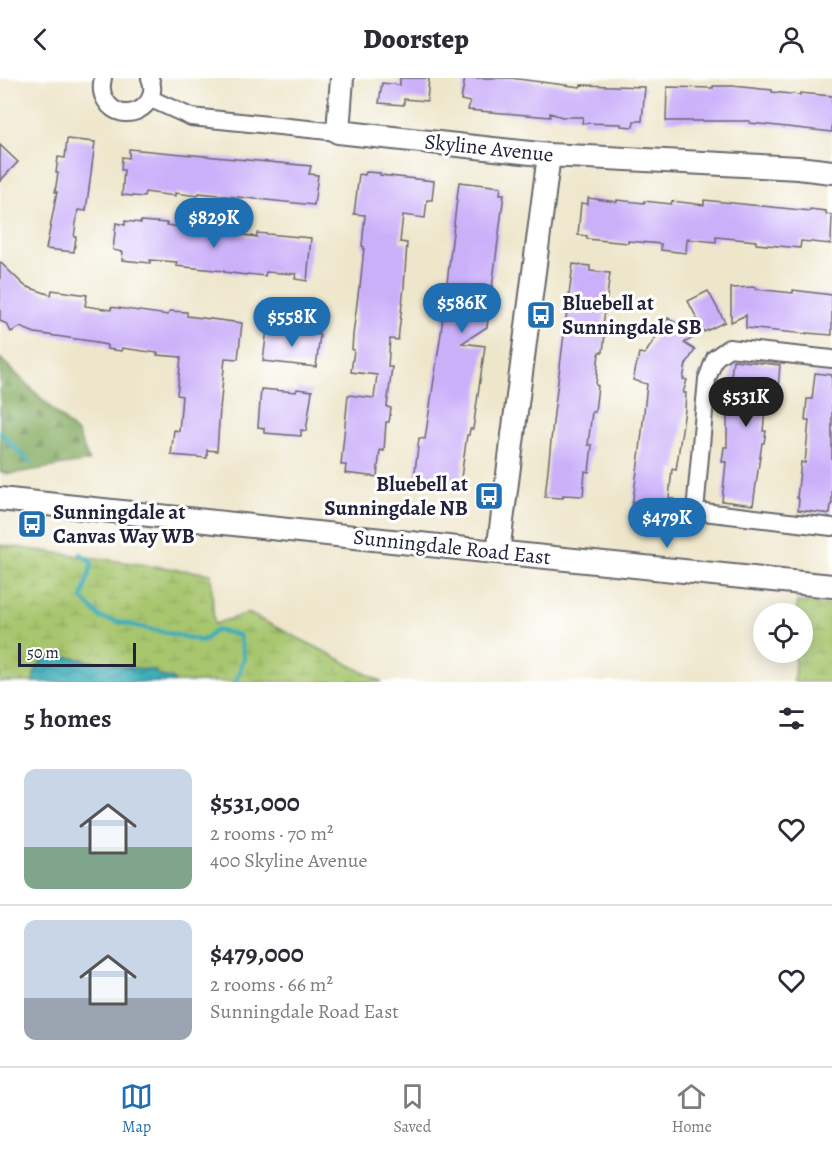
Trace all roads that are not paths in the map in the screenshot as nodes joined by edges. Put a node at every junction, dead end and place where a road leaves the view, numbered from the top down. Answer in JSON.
{"nodes":[{"id":1,"x":103,"y":78,"type":"edge"},
{"id":2,"x":150,"y":78,"type":"edge"},
{"id":3,"x":342,"y":78,"type":"edge"},
{"id":4,"x":151,"y":99,"type":"junction"},
{"id":5,"x":338,"y":132,"type":"junction"},
{"id":6,"x":549,"y":154,"type":"junction"},
{"id":7,"x":832,"y":172,"type":"edge"},
{"id":8,"x":832,"y":359,"type":"edge"},
{"id":9,"x":0,"y":499,"type":"edge"},
{"id":10,"x":832,"y":527,"type":"edge"},
{"id":11,"x":498,"y":552,"type":"junction"},
{"id":12,"x":832,"y":586,"type":"edge"}],
"edges":[{"from":1,"to":4,"type":"street"},
{"from":2,"to":4,"type":"street"},
{"from":3,"to":5,"type":"street"},
{"from":4,"to":5,"type":"street","name":"Skyline Avenue"},
{"from":5,"to":6,"type":"street","name":"Skyline Avenue"},
{"from":6,"to":7,"type":"street","name":"Skyline Avenue"},
{"from":6,"to":11,"type":"street"},
{"from":8,"to":10,"type":"street"},
{"from":9,"to":11,"type":"street","name":"Sunningdale Road East"},
{"from":11,"to":12,"type":"street","name":"Sunningdale Road East"}]}
